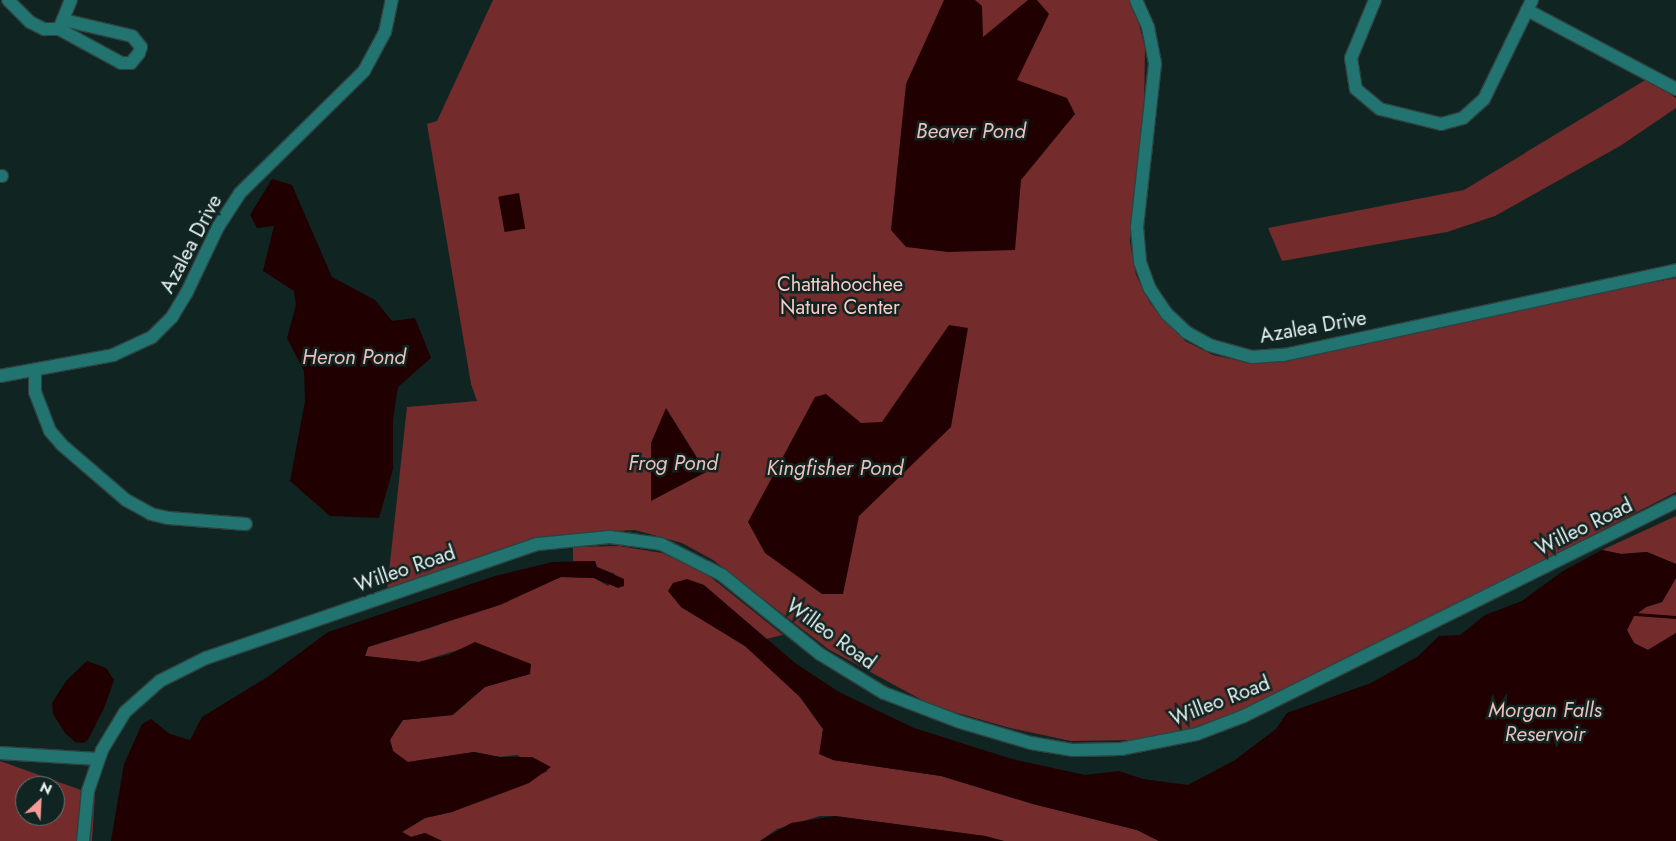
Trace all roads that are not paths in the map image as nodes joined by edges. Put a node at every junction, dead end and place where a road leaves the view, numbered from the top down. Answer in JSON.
{"nodes":[{"id":1,"x":8,"y":0,"type":"edge"},
{"id":2,"x":71,"y":0,"type":"edge"},
{"id":3,"x":392,"y":0,"type":"edge"},
{"id":4,"x":1136,"y":0,"type":"edge"},
{"id":5,"x":1376,"y":0,"type":"edge"},
{"id":6,"x":1530,"y":5,"type":"edge"},
{"id":7,"x":61,"y":24,"type":"junction"},
{"id":8,"x":1676,"y":89,"type":"edge"},
{"id":9,"x":1676,"y":270,"type":"edge"},
{"id":10,"x":35,"y":371,"type":"junction"},
{"id":11,"x":0,"y":376,"type":"edge"},
{"id":12,"x":1676,"y":502,"type":"edge"},
{"id":13,"x":246,"y":524,"type":"dead end"},
{"id":14,"x":0,"y":753,"type":"edge"},
{"id":15,"x":98,"y":759,"type":"junction"},
{"id":16,"x":83,"y":841,"type":"edge"}],
"edges":[{"from":1,"to":7,"type":"street"},
{"from":2,"to":7,"type":"street"},
{"from":3,"to":10,"type":"street","name":"Azalea Drive"},
{"from":4,"to":9,"type":"street","name":"Azalea Drive"},
{"from":5,"to":6,"type":"street"},
{"from":6,"to":8,"type":"street"},
{"from":7,"to":7,"type":"street"},
{"from":10,"to":11,"type":"street","name":"Azalea Drive"},
{"from":10,"to":13,"type":"street"},
{"from":12,"to":15,"type":"street","name":"Willeo Road"},
{"from":14,"to":15,"type":"street"},
{"from":15,"to":16,"type":"street","name":"Willeo Road"}]}
